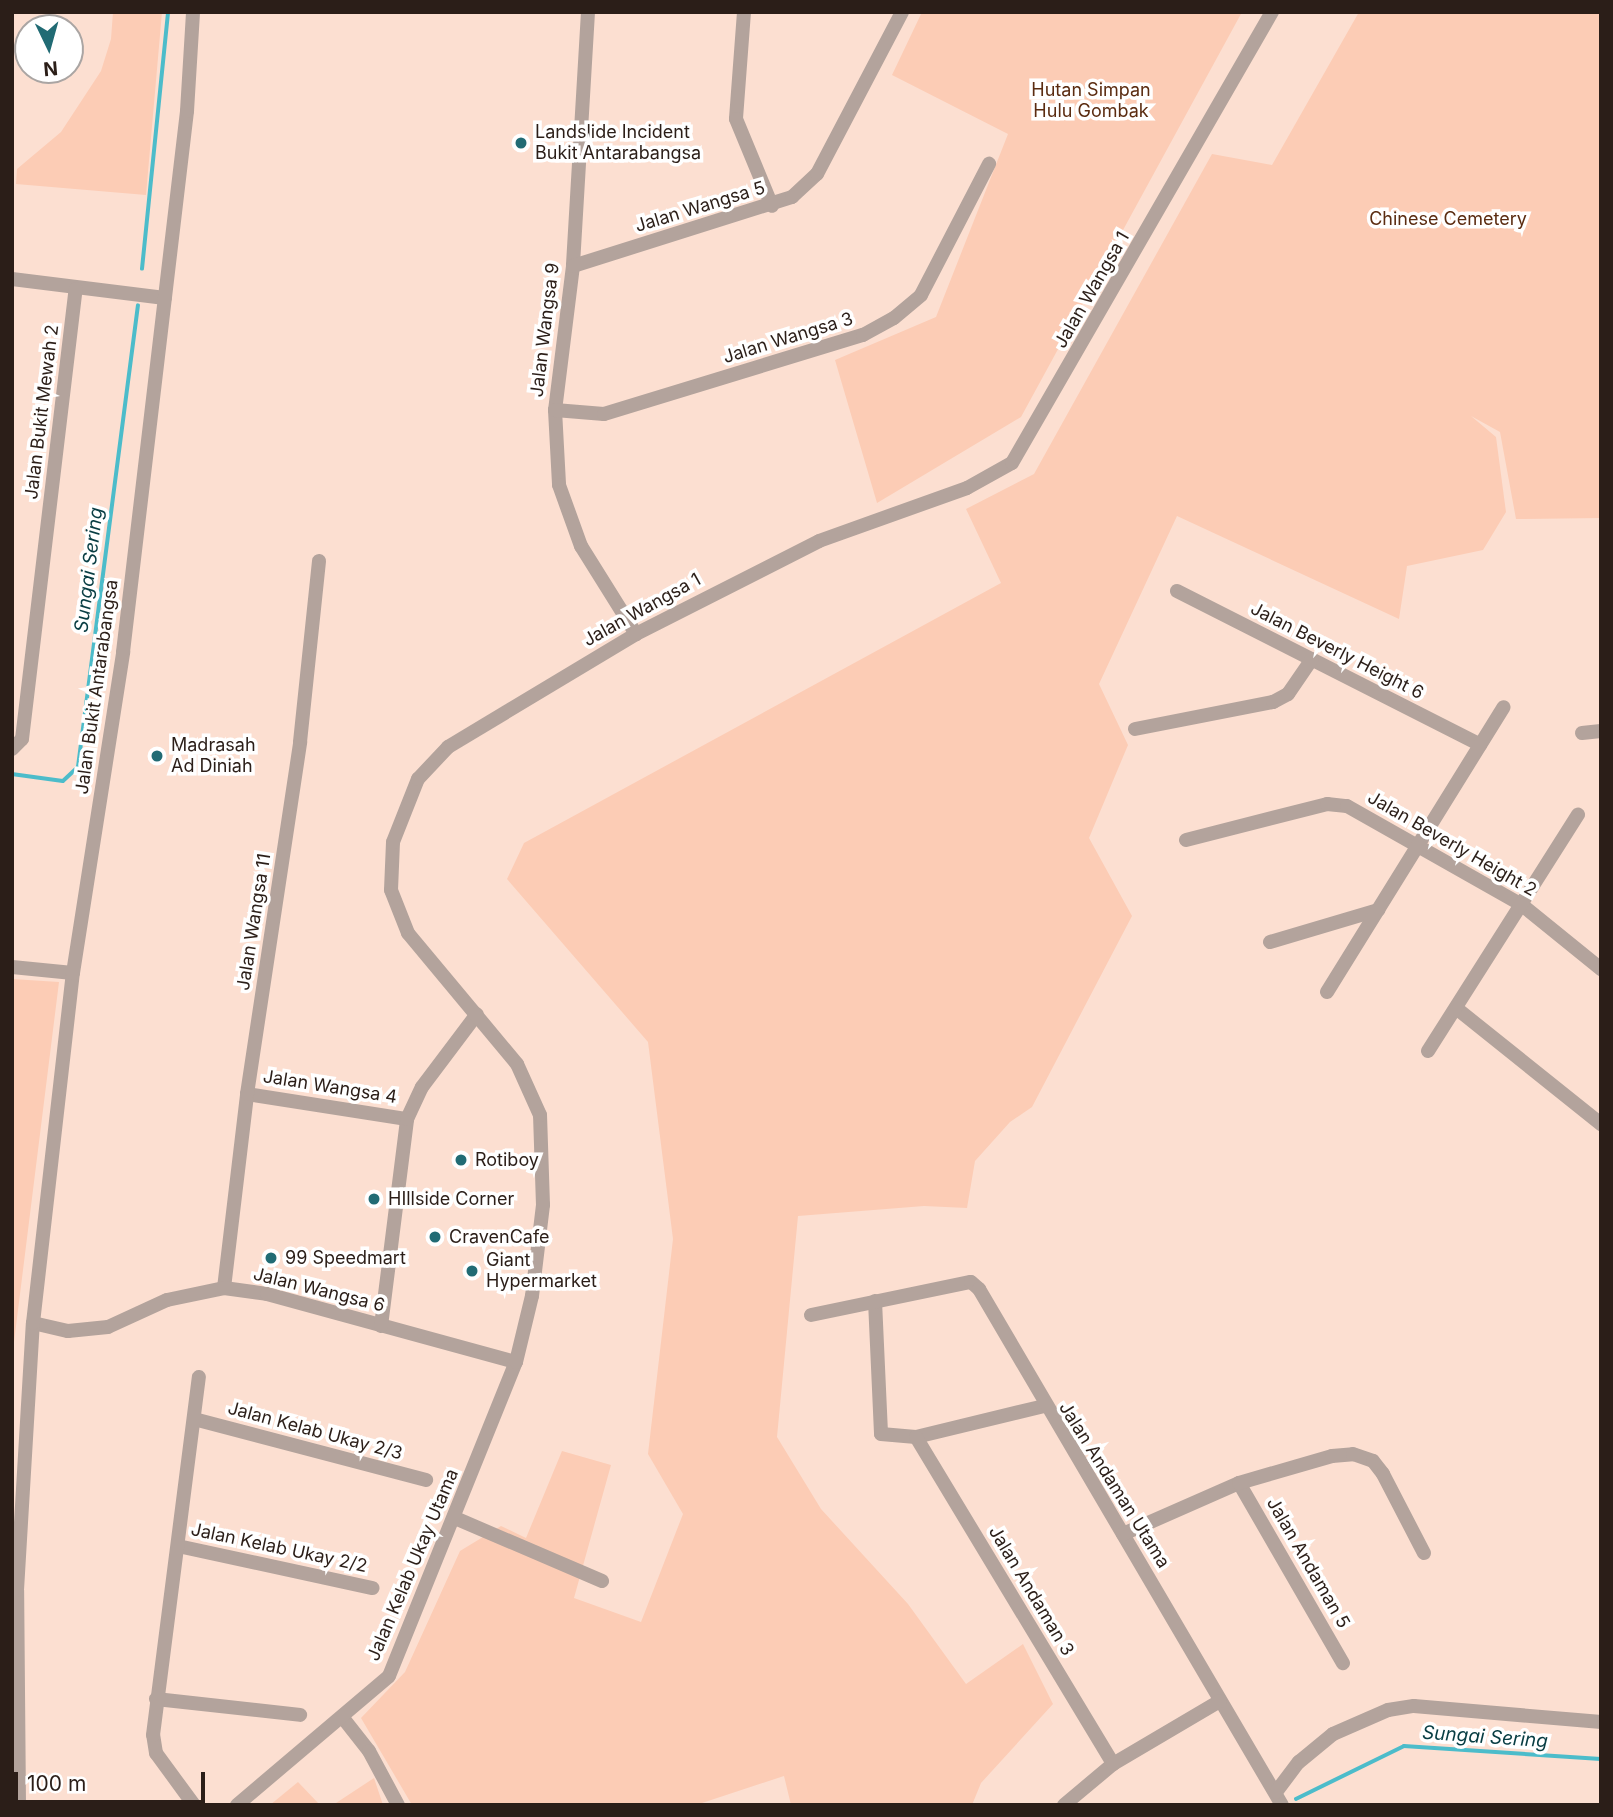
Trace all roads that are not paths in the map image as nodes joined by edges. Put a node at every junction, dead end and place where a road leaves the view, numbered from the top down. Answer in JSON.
{"nodes":[{"id":1,"x":193,"y":12,"type":"edge"},
{"id":2,"x":588,"y":12,"type":"edge"},
{"id":3,"x":744,"y":12,"type":"edge"},
{"id":4,"x":902,"y":12,"type":"edge"},
{"id":5,"x":1272,"y":12,"type":"edge"},
{"id":6,"x":989,"y":163,"type":"dead end"},
{"id":7,"x":772,"y":206,"type":"junction"},
{"id":8,"x":573,"y":266,"type":"junction"},
{"id":9,"x":12,"y":279,"type":"edge"},
{"id":10,"x":76,"y":289,"type":"junction"},
{"id":11,"x":165,"y":298,"type":"junction"},
{"id":12,"x":555,"y":410,"type":"junction"},
{"id":13,"x":319,"y":561,"type":"dead end"},
{"id":14,"x":1177,"y":590,"type":"dead end"},
{"id":15,"x":636,"y":634,"type":"junction"},
{"id":16,"x":1312,"y":659,"type":"junction"},
{"id":17,"x":1504,"y":707,"type":"dead end"},
{"id":18,"x":1135,"y":729,"type":"dead end"},
{"id":19,"x":1601,"y":731,"type":"edge"},
{"id":20,"x":1582,"y":733,"type":"dead end"},
{"id":21,"x":1480,"y":745,"type":"junction"},
{"id":22,"x":15,"y":749,"type":"edge"},
{"id":23,"x":1578,"y":815,"type":"dead end"},
{"id":24,"x":1186,"y":840,"type":"dead end"},
{"id":25,"x":1419,"y":844,"type":"junction"},
{"id":26,"x":1522,"y":905,"type":"junction"},
{"id":27,"x":1378,"y":909,"type":"junction"},
{"id":28,"x":1270,"y":942,"type":"dead end"},
{"id":29,"x":12,"y":967,"type":"edge"},
{"id":30,"x":1601,"y":969,"type":"edge"},
{"id":31,"x":74,"y":973,"type":"junction"},
{"id":32,"x":1328,"y":992,"type":"dead end"},
{"id":33,"x":1456,"y":1008,"type":"junction"},
{"id":34,"x":477,"y":1014,"type":"junction"},
{"id":35,"x":1428,"y":1051,"type":"dead end"},
{"id":36,"x":247,"y":1094,"type":"junction"},
{"id":37,"x":407,"y":1119,"type":"junction"},
{"id":38,"x":1601,"y":1124,"type":"edge"},
{"id":39,"x":224,"y":1288,"type":"junction"},
{"id":40,"x":876,"y":1301,"type":"junction"},
{"id":41,"x":811,"y":1315,"type":"dead end"},
{"id":42,"x":33,"y":1323,"type":"junction"},
{"id":43,"x":381,"y":1326,"type":"junction"},
{"id":44,"x":516,"y":1362,"type":"junction"},
{"id":45,"x":199,"y":1377,"type":"dead end"},
{"id":46,"x":1044,"y":1406,"type":"junction"},
{"id":47,"x":194,"y":1419,"type":"junction"},
{"id":48,"x":916,"y":1437,"type":"junction"},
{"id":49,"x":426,"y":1480,"type":"dead end"},
{"id":50,"x":1239,"y":1483,"type":"junction"},
{"id":51,"x":455,"y":1518,"type":"junction"},
{"id":52,"x":1123,"y":1534,"type":"junction"},
{"id":53,"x":178,"y":1546,"type":"junction"},
{"id":54,"x":1424,"y":1553,"type":"dead end"},
{"id":55,"x":602,"y":1581,"type":"dead end"},
{"id":56,"x":373,"y":1588,"type":"dead end"},
{"id":57,"x":1343,"y":1663,"type":"dead end"},
{"id":58,"x":156,"y":1699,"type":"junction"},
{"id":59,"x":1220,"y":1701,"type":"junction"},
{"id":60,"x":300,"y":1715,"type":"dead end"},
{"id":61,"x":14,"y":1716,"type":"edge"},
{"id":62,"x":343,"y":1718,"type":"junction"},
{"id":63,"x":1601,"y":1722,"type":"edge"},
{"id":64,"x":1113,"y":1764,"type":"junction"},
{"id":65,"x":15,"y":1782,"type":"edge"},
{"id":66,"x":1279,"y":1798,"type":"edge"},
{"id":67,"x":19,"y":1805,"type":"edge"},
{"id":68,"x":194,"y":1805,"type":"edge"},
{"id":69,"x":237,"y":1805,"type":"edge"},
{"id":70,"x":398,"y":1805,"type":"edge"},
{"id":71,"x":1064,"y":1805,"type":"edge"}],
"edges":[{"from":1,"to":11,"type":"street","name":"Jalan Bukit Antarabangsa"},
{"from":2,"to":8,"type":"street","name":"Jalan Wangsa 9"},
{"from":3,"to":7,"type":"street"},
{"from":4,"to":7,"type":"street","name":"Jalan Wangsa 5"},
{"from":5,"to":15,"type":"street","name":"Jalan Wangsa 1"},
{"from":6,"to":12,"type":"street","name":"Jalan Wangsa 3"},
{"from":7,"to":8,"type":"street","name":"Jalan Wangsa 5"},
{"from":8,"to":12,"type":"street","name":"Jalan Wangsa 9"},
{"from":9,"to":10,"type":"street"},
{"from":10,"to":11,"type":"street"},
{"from":10,"to":22,"type":"street","name":"Jalan Bukit Mewah 2"},
{"from":11,"to":31,"type":"street","name":"Jalan Bukit Antarabangsa"},
{"from":12,"to":15,"type":"street","name":"Jalan Wangsa 9"},
{"from":13,"to":36,"type":"street","name":"Jalan Wangsa 11"},
{"from":14,"to":16,"type":"street","name":"Jalan Beverly Height 6"},
{"from":15,"to":34,"type":"street","name":"Jalan Wangsa 1"},
{"from":16,"to":18,"type":"street"},
{"from":16,"to":21,"type":"street","name":"Jalan Beverly Height 6"},
{"from":17,"to":21,"type":"street"},
{"from":19,"to":20,"type":"street"},
{"from":21,"to":25,"type":"street"},
{"from":23,"to":26,"type":"street"},
{"from":24,"to":25,"type":"street","name":"Jalan Beverly Height 2"},
{"from":25,"to":26,"type":"street","name":"Jalan Beverly Height 2"},
{"from":25,"to":27,"type":"street"},
{"from":26,"to":30,"type":"street","name":"Jalan Beverly Height 2"},
{"from":26,"to":33,"type":"street"},
{"from":27,"to":28,"type":"street"},
{"from":27,"to":32,"type":"street"},
{"from":29,"to":31,"type":"street"},
{"from":31,"to":42,"type":"street","name":"Jalan Bukit Antarabangsa"},
{"from":33,"to":35,"type":"street"},
{"from":33,"to":38,"type":"street"},
{"from":34,"to":37,"type":"street"},
{"from":34,"to":44,"type":"street","name":"Jalan Wangsa 1"},
{"from":36,"to":37,"type":"street","name":"Jalan Wangsa 4"},
{"from":36,"to":39,"type":"street","name":"Jalan Wangsa 11"},
{"from":37,"to":43,"type":"street"},
{"from":39,"to":42,"type":"street","name":"Jalan Wangsa 6"},
{"from":39,"to":43,"type":"street","name":"Jalan Wangsa 6"},
{"from":40,"to":41,"type":"street"},
{"from":40,"to":46,"type":"street"},
{"from":40,"to":48,"type":"street","name":"Jalan Andaman Utama"},
{"from":42,"to":61,"type":"street","name":"Jalan Bukit Antarabangsa"},
{"from":43,"to":44,"type":"street","name":"Jalan Wangsa 6"},
{"from":44,"to":51,"type":"street","name":"Jalan Kelab Ukay Utama"},
{"from":45,"to":47,"type":"street"},
{"from":46,"to":48,"type":"street","name":"Jalan Andaman Utama"},
{"from":46,"to":52,"type":"street","name":"Jalan Andaman Utama"},
{"from":47,"to":49,"type":"street","name":"Jalan Kelab Ukay 2/3"},
{"from":47,"to":53,"type":"street"},
{"from":48,"to":64,"type":"street","name":"Jalan Andaman 3"},
{"from":50,"to":52,"type":"street"},
{"from":50,"to":54,"type":"street"},
{"from":50,"to":57,"type":"street","name":"Jalan Andaman 5"},
{"from":51,"to":55,"type":"street"},
{"from":51,"to":62,"type":"street","name":"Jalan Kelab Ukay Utama"},
{"from":52,"to":59,"type":"street","name":"Jalan Andaman Utama"},
{"from":53,"to":56,"type":"street","name":"Jalan Kelab Ukay 2/2"},
{"from":53,"to":58,"type":"street"},
{"from":58,"to":60,"type":"street"},
{"from":58,"to":68,"type":"street"},
{"from":59,"to":64,"type":"street"},
{"from":59,"to":66,"type":"street","name":"Jalan Andaman Utama"},
{"from":61,"to":65,"type":"street","name":"Jalan Bukit Antarabangsa"},
{"from":62,"to":69,"type":"street","name":"Jalan Kelab Ukay Utama"},
{"from":62,"to":70,"type":"street"},
{"from":63,"to":66,"type":"street"},
{"from":64,"to":71,"type":"street"},
{"from":65,"to":67,"type":"street","name":"Jalan Bukit Antarabangsa"}]}
